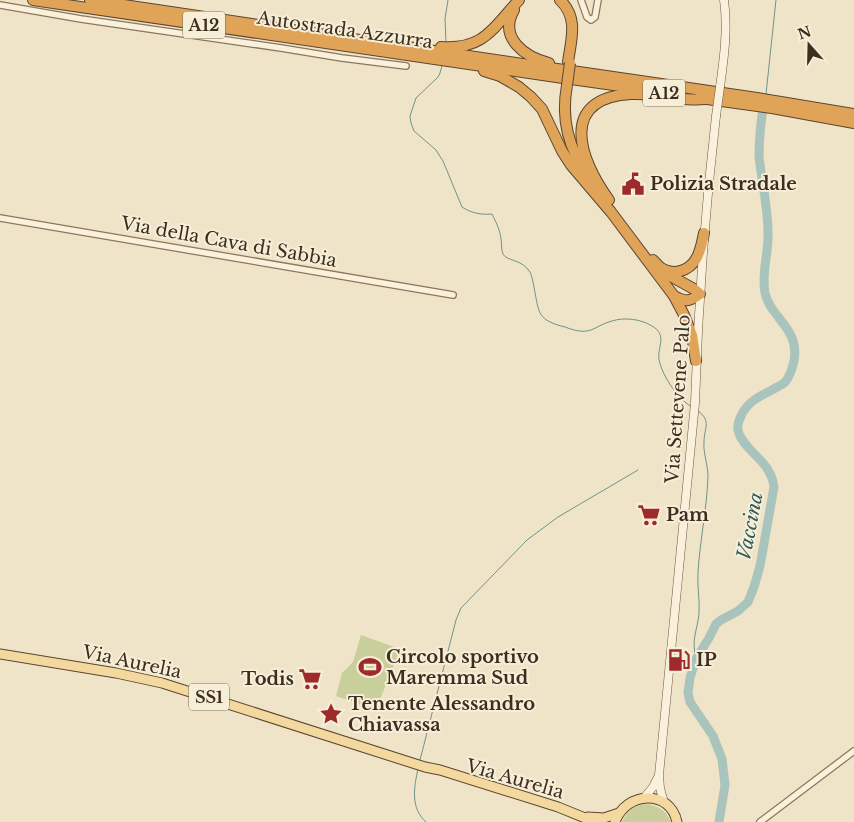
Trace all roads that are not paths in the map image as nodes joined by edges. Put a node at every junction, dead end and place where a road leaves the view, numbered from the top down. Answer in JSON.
{"nodes":[{"id":1,"x":33,"y":0,"type":"edge"},
{"id":2,"x":90,"y":0,"type":"edge"},
{"id":3,"x":519,"y":0,"type":"edge"},
{"id":4,"x":523,"y":0,"type":"edge"},
{"id":5,"x":560,"y":0,"type":"edge"},
{"id":6,"x":564,"y":0,"type":"edge"},
{"id":7,"x":581,"y":0,"type":"edge"},
{"id":8,"x":598,"y":0,"type":"edge"},
{"id":9,"x":724,"y":0,"type":"edge"},
{"id":10,"x":0,"y":5,"type":"edge"},
{"id":11,"x":376,"y":47,"type":"junction"},
{"id":12,"x":444,"y":56,"type":"junction"},
{"id":13,"x":406,"y":66,"type":"dead end"},
{"id":14,"x":568,"y":72,"type":"junction"},
{"id":15,"x":707,"y":99,"type":"junction"},
{"id":16,"x":757,"y":102,"type":"junction"},
{"id":17,"x":772,"y":104,"type":"junction"},
{"id":18,"x":854,"y":114,"type":"edge"},
{"id":19,"x":854,"y":123,"type":"edge"},
{"id":20,"x":591,"y":188,"type":"junction"},
{"id":21,"x":603,"y":192,"type":"junction"},
{"id":22,"x":0,"y":218,"type":"edge"},
{"id":23,"x":704,"y":233,"type":"junction"},
{"id":24,"x":659,"y":267,"type":"junction"},
{"id":25,"x":700,"y":294,"type":"junction"},
{"id":26,"x":453,"y":295,"type":"dead end"},
{"id":27,"x":674,"y":296,"type":"junction"},
{"id":28,"x":696,"y":362,"type":"junction"},
{"id":29,"x":0,"y":654,"type":"edge"},
{"id":30,"x":854,"y":751,"type":"edge"},
{"id":31,"x":659,"y":775,"type":"junction"},
{"id":32,"x":644,"y":798,"type":"junction"},
{"id":33,"x":664,"y":803,"type":"junction"},
{"id":34,"x":581,"y":816,"type":"junction"},
{"id":35,"x":617,"y":818,"type":"edge"},
{"id":36,"x":595,"y":822,"type":"edge"},
{"id":37,"x":677,"y":822,"type":"edge"},
{"id":38,"x":760,"y":822,"type":"edge"}],
"edges":[{"from":1,"to":11,"type":"highway","name":"Autostrada Azzurra","number":"A12"},
{"from":2,"to":11,"type":"highway","name":"Autostrada Azzurra","number":"A12"},
{"from":3,"to":12,"type":"highway"},
{"from":4,"to":14,"type":"highway"},
{"from":5,"to":14,"type":"highway"},
{"from":6,"to":14,"type":"highway"},
{"from":7,"to":8,"type":"street"},
{"from":9,"to":23,"type":"main road","name":"Via Settevene Palo","bridge":true},
{"from":10,"to":13,"type":"street"},
{"from":11,"to":12,"type":"highway"},
{"from":11,"to":12,"type":"highway"},
{"from":12,"to":14,"type":"highway","name":"Autostrada Azzurra","number":"A12"},
{"from":12,"to":20,"type":"highway"},
{"from":14,"to":15,"type":"highway","name":"Autostrada Azzurra","number":"A12"},
{"from":14,"to":16,"type":"highway","name":"Autostrada Azzurra","number":"A12"},
{"from":14,"to":20,"type":"highway"},
{"from":14,"to":21,"type":"highway"},
{"from":15,"to":16,"type":"highway","name":"Autostrada Azzurra","number":"A12"},
{"from":15,"to":21,"type":"highway"},
{"from":16,"to":17,"type":"highway","name":"Autostrada Azzurra","number":"A12"},
{"from":17,"to":18,"type":"highway","name":"Autostrada Azzurra","number":"A12"},
{"from":17,"to":19,"type":"highway","name":"Autostrada Azzurra","number":"A12"},
{"from":20,"to":27,"type":"highway"},
{"from":21,"to":24,"type":"highway"},
{"from":22,"to":26,"type":"street","name":"Via della Cava di Sabbia"},
{"from":23,"to":24,"type":"highway"},
{"from":23,"to":25,"type":"main road","name":"Via Settevene Palo"},
{"from":24,"to":25,"type":"highway"},
{"from":25,"to":27,"type":"highway"},
{"from":25,"to":28,"type":"main road","name":"Via Settevene Palo"},
{"from":27,"to":28,"type":"highway"},
{"from":28,"to":31,"type":"main road","name":"Via Settevene Palo"},
{"from":29,"to":34,"type":"main road","name":"Via Aurelia","number":"SS1"},
{"from":30,"to":38,"type":"street"},
{"from":31,"to":32,"type":"main road","name":"Via Settevene Palo"},
{"from":31,"to":33,"type":"main road","name":"Via Settevene Palo"},
{"from":32,"to":33,"type":"main road"},
{"from":32,"to":35,"type":"main road","number":"SS1"},
{"from":33,"to":37,"type":"main road"},
{"from":34,"to":35,"type":"main road","name":"Via Aurelia","number":"SS1"},
{"from":34,"to":36,"type":"main road","name":"Via Aurelia","number":"SS1"}]}
